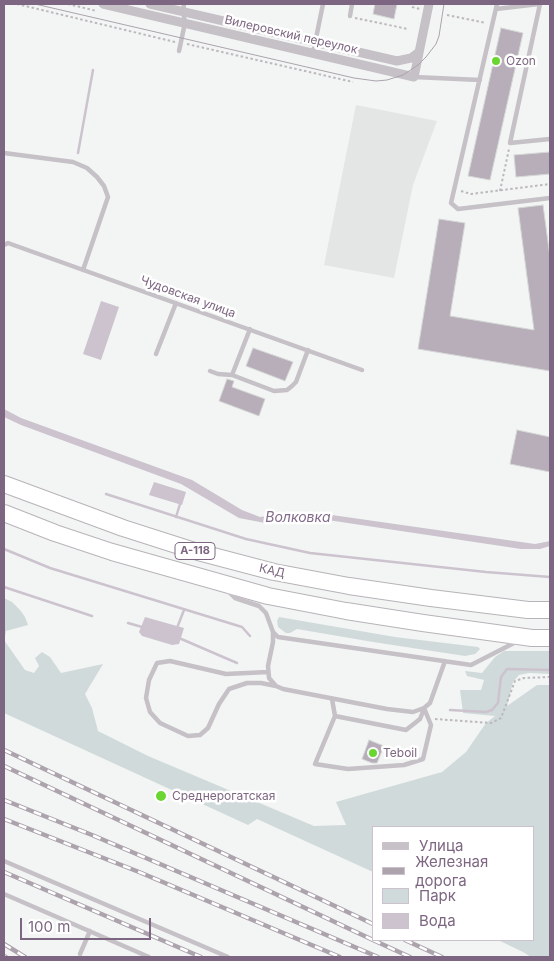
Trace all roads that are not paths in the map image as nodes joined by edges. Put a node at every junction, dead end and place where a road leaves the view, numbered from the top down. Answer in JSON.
{"nodes":[{"id":1,"x":103,"y":4,"type":"edge"},
{"id":2,"x":150,"y":4,"type":"edge"},
{"id":3,"x":323,"y":4,"type":"edge"},
{"id":4,"x":352,"y":4,"type":"edge"},
{"id":5,"x":539,"y":4,"type":"edge"},
{"id":6,"x":496,"y":6,"type":"edge"},
{"id":7,"x":133,"y":7,"type":"edge"},
{"id":8,"x":426,"y":7,"type":"edge"},
{"id":9,"x":184,"y":8,"type":"edge"},
{"id":10,"x":350,"y":16,"type":"road end"},
{"id":11,"x":185,"y":23,"type":"junction"},
{"id":12,"x":315,"y":42,"type":"junction"},
{"id":13,"x":179,"y":51,"type":"dead end"},
{"id":14,"x":419,"y":52,"type":"junction"},
{"id":15,"x":313,"y":53,"type":"junction"},
{"id":16,"x":414,"y":77,"type":"junction"},
{"id":17,"x":480,"y":80,"type":"junction"},
{"id":18,"x":550,"y":139,"type":"edge"},
{"id":19,"x":4,"y":152,"type":"edge"},
{"id":20,"x":550,"y":198,"type":"edge"},
{"id":21,"x":6,"y":244,"type":"edge"},
{"id":22,"x":84,"y":270,"type":"junction"},
{"id":23,"x":176,"y":303,"type":"junction"},
{"id":24,"x":250,"y":329,"type":"junction"},
{"id":25,"x":308,"y":350,"type":"junction"},
{"id":26,"x":156,"y":354,"type":"dead end"},
{"id":27,"x":362,"y":370,"type":"dead end"},
{"id":28,"x":210,"y":372,"type":"dead end"},
{"id":29,"x":232,"y":375,"type":"junction"},
{"id":30,"x":4,"y":484,"type":"edge"},
{"id":31,"x":4,"y":513,"type":"edge"},
{"id":32,"x":222,"y":584,"type":"junction"},
{"id":33,"x":550,"y":610,"type":"edge"},
{"id":34,"x":273,"y":632,"type":"junction"},
{"id":35,"x":532,"y":638,"type":"junction"},
{"id":36,"x":550,"y":638,"type":"edge"},
{"id":37,"x":445,"y":661,"type":"junction"},
{"id":38,"x":268,"y":672,"type":"junction"},
{"id":39,"x":276,"y":686,"type":"junction"},
{"id":40,"x":332,"y":698,"type":"junction"},
{"id":41,"x":424,"y":708,"type":"junction"},
{"id":42,"x":335,"y":716,"type":"junction"},
{"id":43,"x":4,"y":861,"type":"edge"},
{"id":44,"x":4,"y":894,"type":"edge"},
{"id":45,"x":90,"y":932,"type":"junction"},
{"id":46,"x":80,"y":954,"type":"dead end"},
{"id":47,"x":149,"y":957,"type":"edge"},
{"id":48,"x":228,"y":957,"type":"edge"}],
"edges":[{"from":1,"to":7,"type":"street","name":"Вилеровский переулок"},
{"from":2,"to":9,"type":"street","name":"Вилеровский переулок"},
{"from":3,"to":12,"type":"lane"},
{"from":4,"to":10,"type":"lane"},
{"from":5,"to":6,"type":"lane"},
{"from":5,"to":18,"type":"lane"},
{"from":6,"to":17,"type":"lane"},
{"from":7,"to":11,"type":"street","name":"Вилеровский переулок"},
{"from":8,"to":14,"type":"street"},
{"from":9,"to":11,"type":"lane"},
{"from":9,"to":12,"type":"street","name":"Вилеровский переулок"},
{"from":11,"to":13,"type":"lane"},
{"from":11,"to":15,"type":"street","name":"Вилеровский переулок"},
{"from":12,"to":14,"type":"street","name":"Вилеровский переулок"},
{"from":12,"to":15,"type":"lane"},
{"from":14,"to":16,"type":"street"},
{"from":15,"to":16,"type":"street","name":"Вилеровский переулок"},
{"from":16,"to":17,"type":"lane"},
{"from":17,"to":20,"type":"lane"},
{"from":19,"to":22,"type":"lane"},
{"from":21,"to":22,"type":"lane","name":"Чудовская улица"},
{"from":22,"to":23,"type":"lane","name":"Чудовская улица"},
{"from":23,"to":24,"type":"lane","name":"Чудовская улица"},
{"from":23,"to":26,"type":"lane"},
{"from":24,"to":25,"type":"lane","name":"Чудовская улица"},
{"from":24,"to":29,"type":"lane"},
{"from":25,"to":27,"type":"lane","name":"Чудовская улица"},
{"from":25,"to":29,"type":"lane"},
{"from":28,"to":29,"type":"lane"},
{"from":30,"to":33,"type":"highway","name":"КАД","number":"А-118"},
{"from":31,"to":32,"type":"highway","name":"КАД","number":"А-118"},
{"from":32,"to":34,"type":"lane"},
{"from":32,"to":35,"type":"highway","name":"КАД","number":"А-118"},
{"from":34,"to":37,"type":"lane"},
{"from":34,"to":38,"type":"lane"},
{"from":35,"to":36,"type":"highway","name":"КАД","number":"А-118"},
{"from":35,"to":37,"type":"lane"},
{"from":37,"to":41,"type":"lane"},
{"from":38,"to":39,"type":"lane"},
{"from":38,"to":39,"type":"lane"},
{"from":39,"to":40,"type":"lane"},
{"from":40,"to":41,"type":"lane"},
{"from":40,"to":42,"type":"lane"},
{"from":41,"to":42,"type":"lane"},
{"from":41,"to":42,"type":"lane"},
{"from":43,"to":48,"type":"lane"},
{"from":44,"to":45,"type":"lane"},
{"from":45,"to":46,"type":"lane"},
{"from":45,"to":47,"type":"lane"}]}
